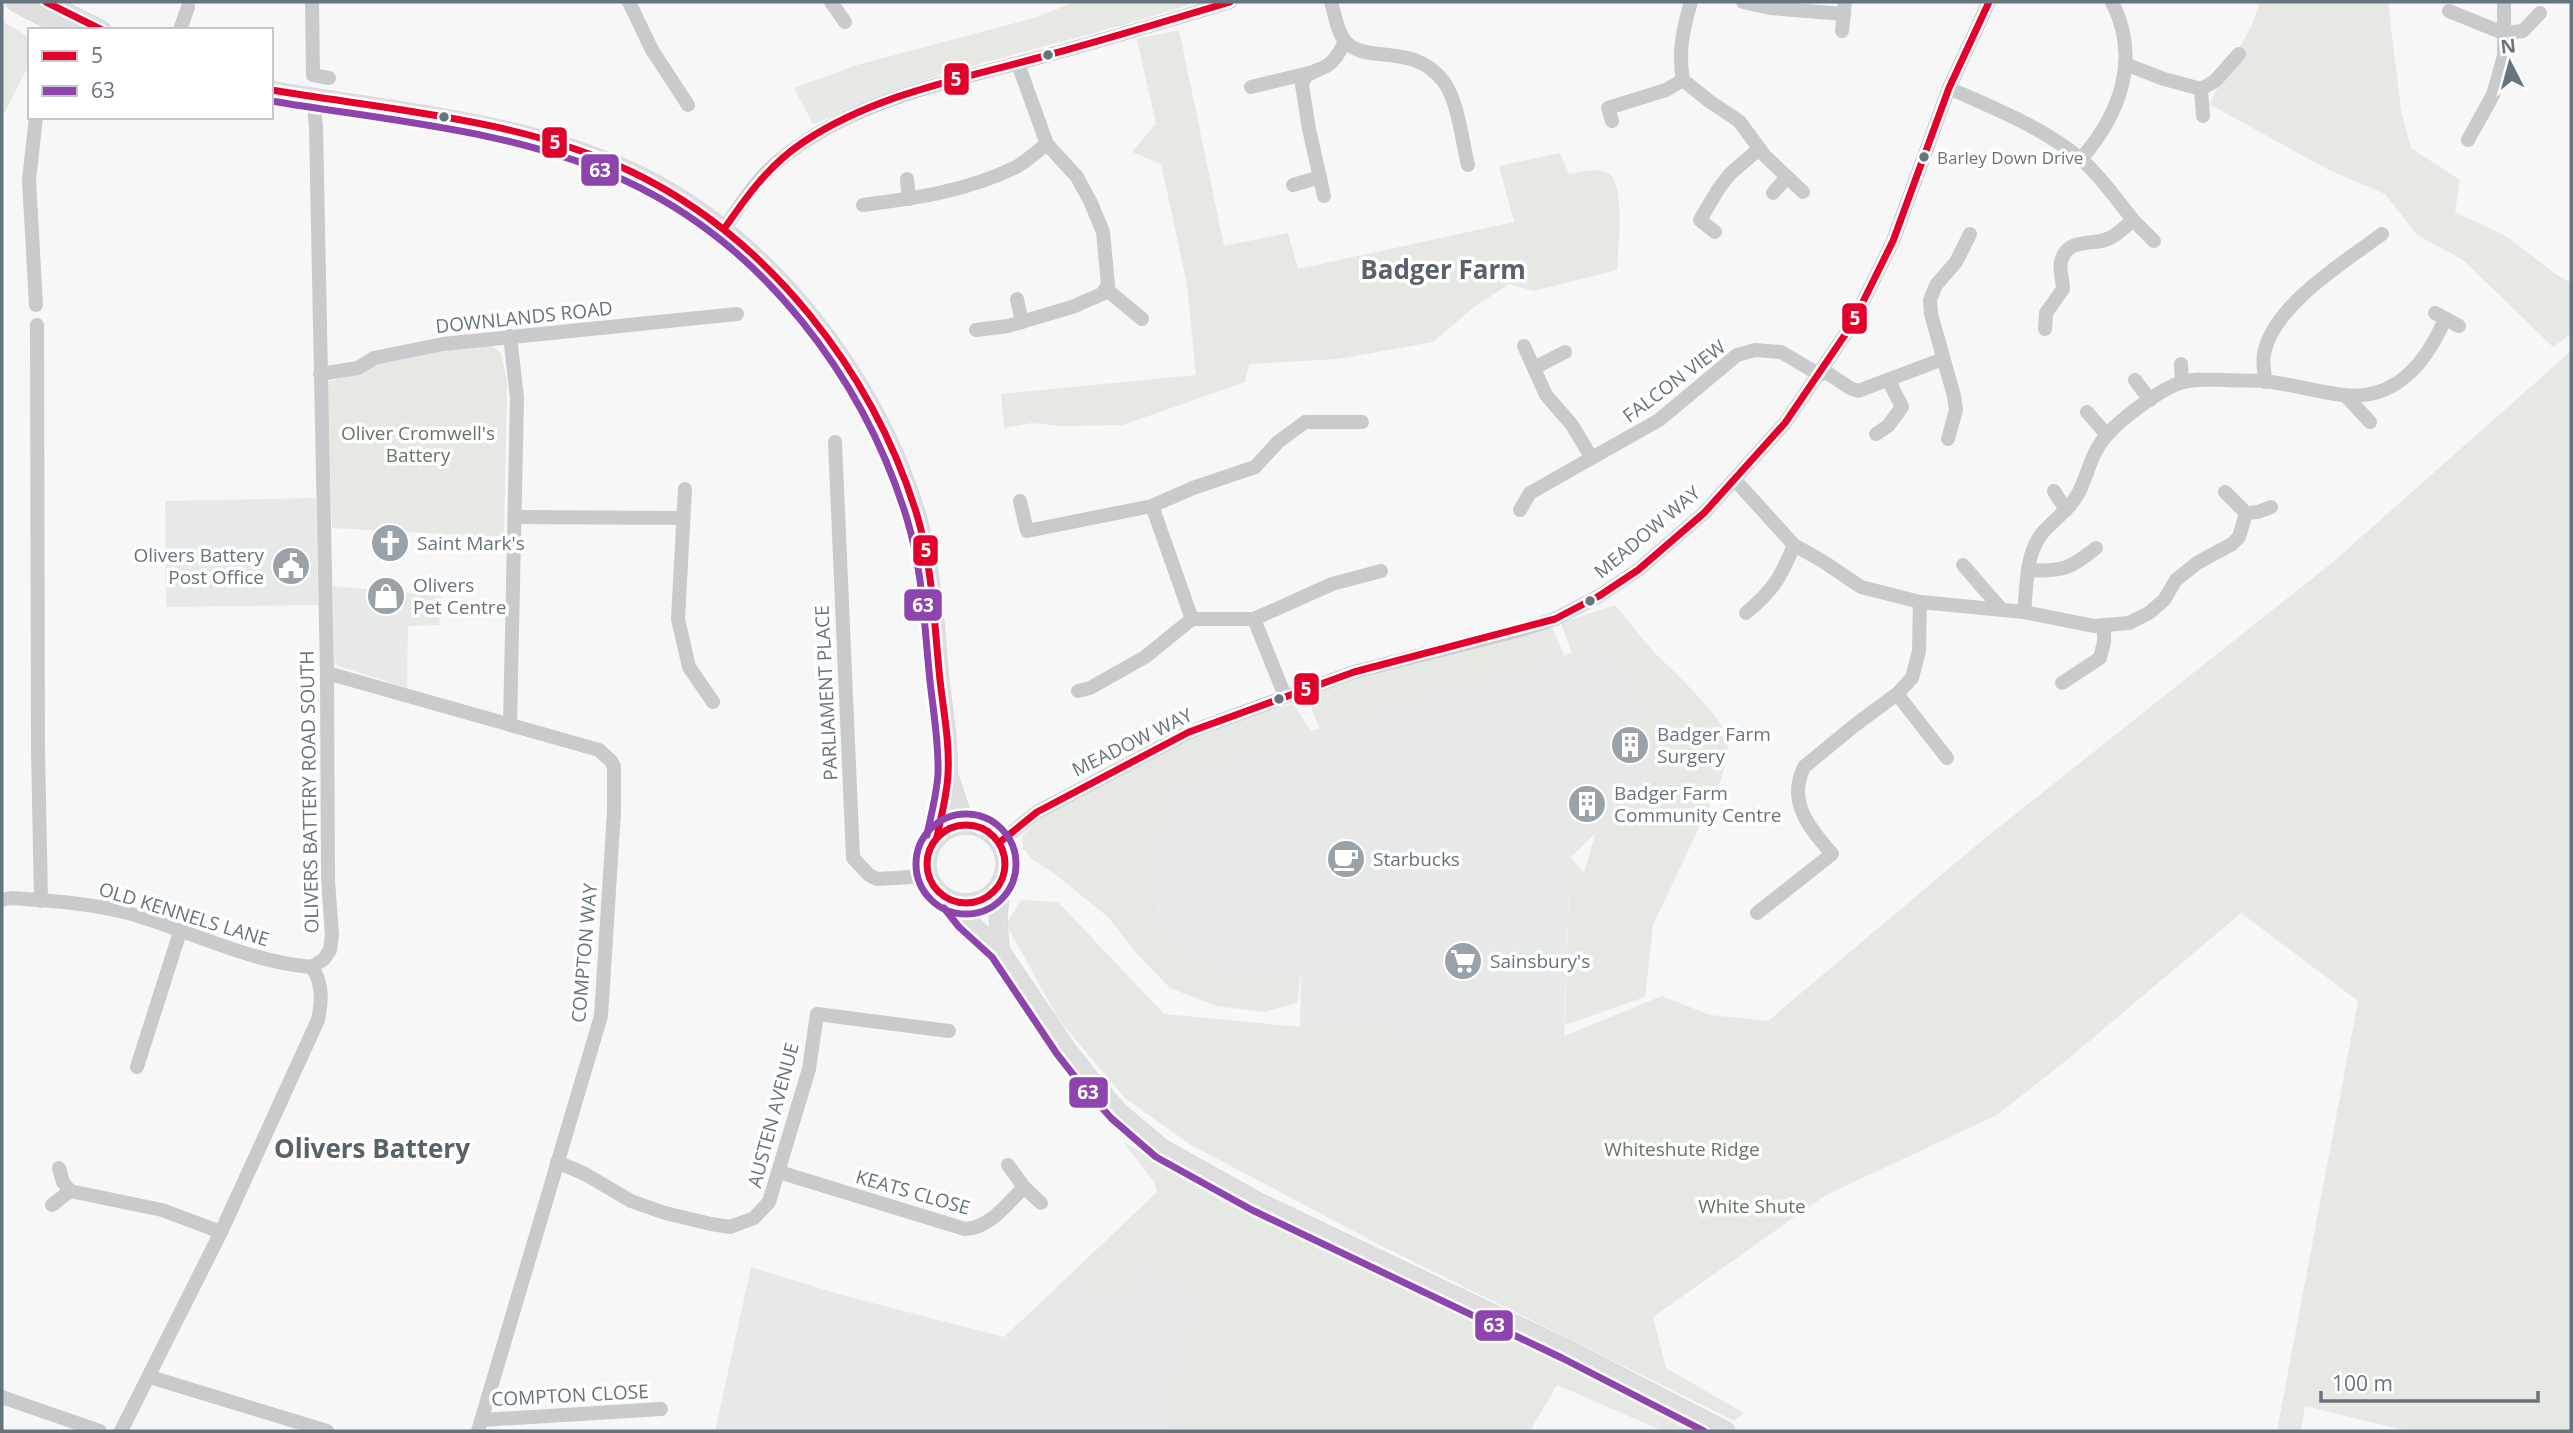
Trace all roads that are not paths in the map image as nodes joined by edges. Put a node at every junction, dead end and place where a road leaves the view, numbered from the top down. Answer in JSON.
{"nodes":[{"id":1,"x":15,"y":2,"type":"edge"},
{"id":2,"x":45,"y":2,"type":"edge"},
{"id":3,"x":312,"y":2,"type":"edge"},
{"id":4,"x":629,"y":2,"type":"edge"},
{"id":5,"x":831,"y":2,"type":"edge"},
{"id":6,"x":1230,"y":2,"type":"edge"},
{"id":7,"x":1331,"y":2,"type":"edge"},
{"id":8,"x":1691,"y":2,"type":"edge"},
{"id":9,"x":1744,"y":2,"type":"edge"},
{"id":10,"x":1989,"y":2,"type":"edge"},
{"id":11,"x":2112,"y":2,"type":"edge"},
{"id":12,"x":2504,"y":2,"type":"edge"},
{"id":13,"x":188,"y":7,"type":"dead end"},
{"id":14,"x":1845,"y":8,"type":"edge"},
{"id":15,"x":2449,"y":11,"type":"dead end"},
{"id":16,"x":2540,"y":13,"type":"dead end"},
{"id":17,"x":845,"y":22,"type":"dead end"},
{"id":18,"x":64,"y":28,"type":"edge"},
{"id":19,"x":75,"y":28,"type":"edge"},
{"id":20,"x":98,"y":28,"type":"edge"},
{"id":21,"x":181,"y":28,"type":"edge"},
{"id":22,"x":1842,"y":31,"type":"dead end"},
{"id":23,"x":2503,"y":33,"type":"junction"},
{"id":24,"x":1345,"y":41,"type":"junction"},
{"id":25,"x":2239,"y":54,"type":"dead end"},
{"id":26,"x":1018,"y":64,"type":"junction"},
{"id":27,"x":2125,"y":64,"type":"junction"},
{"id":28,"x":1309,"y":73,"type":"junction"},
{"id":29,"x":329,"y":78,"type":"dead end"},
{"id":30,"x":1683,"y":80,"type":"junction"},
{"id":31,"x":1251,"y":87,"type":"dead end"},
{"id":32,"x":1949,"y":88,"type":"junction"},
{"id":33,"x":2201,"y":89,"type":"junction"},
{"id":34,"x":273,"y":90,"type":"edge"},
{"id":35,"x":313,"y":97,"type":"junction"},
{"id":36,"x":688,"y":105,"type":"dead end"},
{"id":37,"x":2203,"y":116,"type":"dead end"},
{"id":38,"x":36,"y":119,"type":"edge"},
{"id":39,"x":1612,"y":121,"type":"dead end"},
{"id":40,"x":2468,"y":140,"type":"dead end"},
{"id":41,"x":1047,"y":144,"type":"junction"},
{"id":42,"x":1759,"y":149,"type":"junction"},
{"id":43,"x":2081,"y":159,"type":"junction"},
{"id":44,"x":1468,"y":165,"type":"dead end"},
{"id":45,"x":1320,"y":177,"type":"junction"},
{"id":46,"x":1787,"y":177,"type":"junction"},
{"id":47,"x":907,"y":179,"type":"dead end"},
{"id":48,"x":1293,"y":185,"type":"dead end"},
{"id":49,"x":1803,"y":192,"type":"dead end"},
{"id":50,"x":1773,"y":193,"type":"dead end"},
{"id":51,"x":1324,"y":196,"type":"dead end"},
{"id":52,"x":909,"y":199,"type":"junction"},
{"id":53,"x":863,"y":205,"type":"dead end"},
{"id":54,"x":2133,"y":220,"type":"junction"},
{"id":55,"x":724,"y":229,"type":"junction"},
{"id":56,"x":1715,"y":232,"type":"dead end"},
{"id":57,"x":1970,"y":234,"type":"dead end"},
{"id":58,"x":2382,"y":234,"type":"dead end"},
{"id":59,"x":2154,"y":241,"type":"dead end"},
{"id":60,"x":1106,"y":289,"type":"junction"},
{"id":61,"x":1017,"y":299,"type":"dead end"},
{"id":62,"x":36,"y":305,"type":"dead end"},
{"id":63,"x":737,"y":314,"type":"dead end"},
{"id":64,"x":1142,"y":319,"type":"dead end"},
{"id":65,"x":1022,"y":322,"type":"junction"},
{"id":66,"x":37,"y":325,"type":"dead end"},
{"id":67,"x":2459,"y":326,"type":"dead end"},
{"id":68,"x":2045,"y":329,"type":"dead end"},
{"id":69,"x":976,"y":330,"type":"dead end"},
{"id":70,"x":510,"y":336,"type":"junction"},
{"id":71,"x":1524,"y":346,"type":"dead end"},
{"id":72,"x":1565,"y":352,"type":"dead end"},
{"id":73,"x":1943,"y":359,"type":"junction"},
{"id":74,"x":2181,"y":364,"type":"dead end"},
{"id":75,"x":1534,"y":368,"type":"junction"},
{"id":76,"x":1821,"y":372,"type":"junction"},
{"id":77,"x":320,"y":374,"type":"junction"},
{"id":78,"x":2135,"y":380,"type":"dead end"},
{"id":79,"x":1889,"y":381,"type":"junction"},
{"id":80,"x":2182,"y":382,"type":"junction"},
{"id":81,"x":2265,"y":382,"type":"junction"},
{"id":82,"x":2346,"y":395,"type":"junction"},
{"id":83,"x":2150,"y":400,"type":"junction"},
{"id":84,"x":2087,"y":412,"type":"dead end"},
{"id":85,"x":1362,"y":422,"type":"dead end"},
{"id":86,"x":2370,"y":422,"type":"dead end"},
{"id":87,"x":1876,"y":434,"type":"dead end"},
{"id":88,"x":2107,"y":435,"type":"junction"},
{"id":89,"x":1948,"y":439,"type":"dead end"},
{"id":90,"x":835,"y":442,"type":"dead end"},
{"id":91,"x":1591,"y":457,"type":"junction"},
{"id":92,"x":1735,"y":480,"type":"junction"},
{"id":93,"x":685,"y":489,"type":"dead end"},
{"id":94,"x":2053,"y":491,"type":"dead end"},
{"id":95,"x":2225,"y":492,"type":"dead end"},
{"id":96,"x":1020,"y":501,"type":"dead end"},
{"id":97,"x":1153,"y":506,"type":"junction"},
{"id":98,"x":2271,"y":507,"type":"dead end"},
{"id":99,"x":1520,"y":510,"type":"dead end"},
{"id":100,"x":2066,"y":510,"type":"junction"},
{"id":101,"x":2246,"y":513,"type":"junction"},
{"id":102,"x":515,"y":516,"type":"junction"},
{"id":103,"x":683,"y":518,"type":"junction"},
{"id":104,"x":1794,"y":545,"type":"junction"},
{"id":105,"x":2096,"y":548,"type":"dead end"},
{"id":106,"x":1964,"y":565,"type":"dead end"},
{"id":107,"x":2028,"y":570,"type":"junction"},
{"id":108,"x":1381,"y":571,"type":"dead end"},
{"id":109,"x":1920,"y":603,"type":"junction"},
{"id":110,"x":2002,"y":610,"type":"junction"},
{"id":111,"x":2024,"y":612,"type":"junction"},
{"id":112,"x":1746,"y":613,"type":"dead end"},
{"id":113,"x":1192,"y":619,"type":"junction"},
{"id":114,"x":1254,"y":619,"type":"junction"},
{"id":115,"x":2104,"y":625,"type":"junction"},
{"id":116,"x":327,"y":673,"type":"junction"},
{"id":117,"x":2062,"y":683,"type":"dead end"},
{"id":118,"x":1078,"y":691,"type":"dead end"},
{"id":119,"x":1897,"y":694,"type":"junction"},
{"id":120,"x":1285,"y":696,"type":"junction"},
{"id":121,"x":713,"y":702,"type":"dead end"},
{"id":122,"x":510,"y":725,"type":"junction"},
{"id":123,"x":1948,"y":758,"type":"dead end"},
{"id":124,"x":948,"y":773,"type":"junction"},
{"id":125,"x":965,"y":824,"type":"junction"},
{"id":126,"x":937,"y":837,"type":"junction"},
{"id":127,"x":1000,"y":842,"type":"junction"},
{"id":128,"x":928,"y":876,"type":"junction"},
{"id":129,"x":1001,"y":884,"type":"junction"},
{"id":130,"x":2,"y":900,"type":"edge"},
{"id":131,"x":41,"y":901,"type":"junction"},
{"id":132,"x":951,"y":901,"type":"junction"},
{"id":133,"x":1757,"y":913,"type":"dead end"},
{"id":134,"x":180,"y":932,"type":"junction"},
{"id":135,"x":1000,"y":950,"type":"junction"},
{"id":136,"x":312,"y":967,"type":"junction"},
{"id":137,"x":949,"y":1031,"type":"dead end"},
{"id":138,"x":137,"y":1067,"type":"dead end"},
{"id":139,"x":557,"y":1162,"type":"junction"},
{"id":140,"x":1008,"y":1165,"type":"dead end"},
{"id":141,"x":59,"y":1168,"type":"dead end"},
{"id":142,"x":779,"y":1171,"type":"junction"},
{"id":143,"x":1024,"y":1187,"type":"junction"},
{"id":144,"x":70,"y":1191,"type":"junction"},
{"id":145,"x":1041,"y":1203,"type":"dead end"},
{"id":146,"x":52,"y":1205,"type":"dead end"},
{"id":147,"x":220,"y":1233,"type":"junction"},
{"id":148,"x":150,"y":1377,"type":"junction"},
{"id":149,"x":2,"y":1397,"type":"edge"},
{"id":150,"x":661,"y":1409,"type":"dead end"},
{"id":151,"x":480,"y":1426,"type":"edge"},
{"id":152,"x":100,"y":1431,"type":"edge"},
{"id":153,"x":121,"y":1431,"type":"edge"},
{"id":154,"x":327,"y":1431,"type":"edge"},
{"id":155,"x":1726,"y":1431,"type":"edge"}],
"edges":[{"from":1,"to":18,"type":"main road"},
{"from":2,"to":19,"type":"street"},
{"from":2,"to":20,"type":"main road"},
{"from":3,"to":29,"type":"street"},
{"from":4,"to":36,"type":"street"},
{"from":5,"to":17,"type":"street"},
{"from":6,"to":26,"type":"street"},
{"from":7,"to":24,"type":"street"},
{"from":8,"to":30,"type":"street"},
{"from":9,"to":14,"type":"street"},
{"from":10,"to":32,"type":"street","name":"MEADOW WAY"},
{"from":11,"to":27,"type":"street"},
{"from":12,"to":23,"type":"street"},
{"from":13,"to":21,"type":"street"},
{"from":14,"to":22,"type":"street"},
{"from":15,"to":23,"type":"street"},
{"from":16,"to":23,"type":"street"},
{"from":23,"to":40,"type":"street"},
{"from":24,"to":28,"type":"street"},
{"from":24,"to":44,"type":"street"},
{"from":25,"to":33,"type":"street"},
{"from":26,"to":41,"type":"street"},
{"from":26,"to":55,"type":"street"},
{"from":27,"to":33,"type":"street"},
{"from":27,"to":43,"type":"street"},
{"from":28,"to":31,"type":"street"},
{"from":28,"to":45,"type":"street"},
{"from":30,"to":39,"type":"street"},
{"from":30,"to":42,"type":"street"},
{"from":32,"to":43,"type":"street"},
{"from":32,"to":76,"type":"street","name":"MEADOW WAY"},
{"from":33,"to":37,"type":"street"},
{"from":34,"to":35,"type":"main road"},
{"from":35,"to":55,"type":"main road"},
{"from":35,"to":77,"type":"street","name":"OLIVERS BATTERY ROAD SOUTH"},
{"from":38,"to":62,"type":"street"},
{"from":41,"to":52,"type":"street"},
{"from":41,"to":60,"type":"street"},
{"from":42,"to":46,"type":"street"},
{"from":42,"to":56,"type":"street"},
{"from":43,"to":54,"type":"street"},
{"from":45,"to":48,"type":"street"},
{"from":45,"to":51,"type":"street"},
{"from":46,"to":49,"type":"street"},
{"from":46,"to":50,"type":"street"},
{"from":47,"to":52,"type":"street"},
{"from":52,"to":53,"type":"street"},
{"from":54,"to":59,"type":"street"},
{"from":54,"to":68,"type":"street"},
{"from":55,"to":124,"type":"main road"},
{"from":57,"to":73,"type":"street"},
{"from":58,"to":81,"type":"street"},
{"from":60,"to":64,"type":"street"},
{"from":60,"to":65,"type":"street"},
{"from":61,"to":65,"type":"street"},
{"from":63,"to":70,"type":"street","name":"DOWNLANDS ROAD"},
{"from":65,"to":69,"type":"street"},
{"from":66,"to":131,"type":"street"},
{"from":67,"to":82,"type":"street"},
{"from":70,"to":77,"type":"street","name":"DOWNLANDS ROAD"},
{"from":70,"to":102,"type":"street"},
{"from":71,"to":75,"type":"street"},
{"from":72,"to":75,"type":"street"},
{"from":73,"to":79,"type":"street","name":"FALCON VIEW"},
{"from":73,"to":89,"type":"street"},
{"from":74,"to":80,"type":"street"},
{"from":75,"to":91,"type":"street"},
{"from":76,"to":79,"type":"street","name":"FALCON VIEW"},
{"from":76,"to":91,"type":"street","name":"FALCON VIEW"},
{"from":76,"to":92,"type":"street","name":"MEADOW WAY"},
{"from":77,"to":116,"type":"street","name":"OLIVERS BATTERY ROAD SOUTH"},
{"from":78,"to":83,"type":"street"},
{"from":79,"to":87,"type":"street"},
{"from":80,"to":81,"type":"street"},
{"from":80,"to":83,"type":"street"},
{"from":81,"to":82,"type":"street"},
{"from":82,"to":86,"type":"street"},
{"from":83,"to":88,"type":"street"},
{"from":84,"to":88,"type":"street"},
{"from":85,"to":97,"type":"street"},
{"from":88,"to":100,"type":"street"},
{"from":90,"to":128,"type":"street","name":"PARLIAMENT PLACE"},
{"from":91,"to":99,"type":"street","name":"FALCON VIEW"},
{"from":92,"to":104,"type":"street"},
{"from":92,"to":120,"type":"street","name":"MEADOW WAY"},
{"from":93,"to":103,"type":"street"},
{"from":94,"to":100,"type":"street"},
{"from":95,"to":101,"type":"street"},
{"from":96,"to":97,"type":"street"},
{"from":97,"to":113,"type":"street"},
{"from":98,"to":101,"type":"street"},
{"from":100,"to":107,"type":"street"},
{"from":101,"to":115,"type":"street"},
{"from":102,"to":103,"type":"street"},
{"from":102,"to":122,"type":"street"},
{"from":103,"to":121,"type":"street"},
{"from":104,"to":109,"type":"street"},
{"from":104,"to":112,"type":"street"},
{"from":105,"to":107,"type":"street"},
{"from":106,"to":110,"type":"street"},
{"from":107,"to":111,"type":"street"},
{"from":108,"to":114,"type":"street"},
{"from":109,"to":110,"type":"street"},
{"from":109,"to":119,"type":"street"},
{"from":110,"to":111,"type":"street"},
{"from":111,"to":115,"type":"street"},
{"from":113,"to":114,"type":"street"},
{"from":113,"to":118,"type":"street"},
{"from":114,"to":120,"type":"street"},
{"from":115,"to":117,"type":"street"},
{"from":116,"to":122,"type":"street","name":"COMPTON WAY"},
{"from":116,"to":136,"type":"street","name":"OLIVERS BATTERY ROAD SOUTH"},
{"from":119,"to":123,"type":"street"},
{"from":119,"to":133,"type":"street"},
{"from":120,"to":127,"type":"street","name":"MEADOW WAY"},
{"from":122,"to":139,"type":"street","name":"COMPTON WAY"},
{"from":124,"to":125,"type":"main road"},
{"from":124,"to":126,"type":"main road"},
{"from":125,"to":126,"type":"main road"},
{"from":125,"to":127,"type":"main road"},
{"from":126,"to":128,"type":"main road"},
{"from":127,"to":129,"type":"main road"},
{"from":128,"to":132,"type":"main road"},
{"from":129,"to":132,"type":"main road"},
{"from":129,"to":135,"type":"main road"},
{"from":130,"to":131,"type":"street","name":"OLD KENNELS LANE"},
{"from":131,"to":134,"type":"street","name":"OLD KENNELS LANE"},
{"from":132,"to":135,"type":"main road"},
{"from":134,"to":136,"type":"street","name":"OLD KENNELS LANE"},
{"from":134,"to":138,"type":"street"},
{"from":135,"to":155,"type":"main road"},
{"from":136,"to":147,"type":"street"},
{"from":137,"to":142,"type":"street","name":"AUSTEN AVENUE"},
{"from":139,"to":142,"type":"street","name":"AUSTEN AVENUE"},
{"from":139,"to":151,"type":"street","name":"COMPTON WAY"},
{"from":140,"to":143,"type":"street"},
{"from":141,"to":144,"type":"street"},
{"from":142,"to":143,"type":"street","name":"KEATS CLOSE"},
{"from":143,"to":145,"type":"street"},
{"from":144,"to":146,"type":"street"},
{"from":144,"to":147,"type":"street"},
{"from":147,"to":148,"type":"street"},
{"from":148,"to":153,"type":"street"},
{"from":148,"to":154,"type":"street"},
{"from":149,"to":152,"type":"street"},
{"from":150,"to":151,"type":"street","name":"COMPTON CLOSE"}]}
